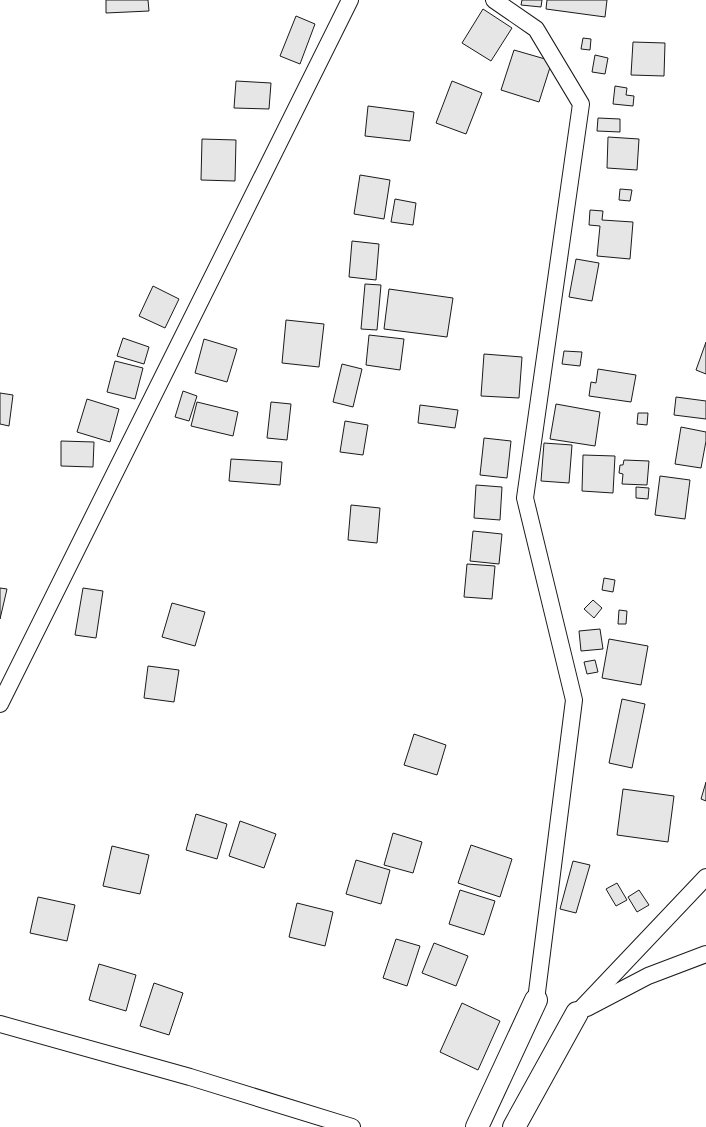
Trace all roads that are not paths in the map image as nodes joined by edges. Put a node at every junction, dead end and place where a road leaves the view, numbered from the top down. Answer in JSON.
{"nodes":[{"id":1,"x":350,"y":0,"type":"edge"},
{"id":2,"x":494,"y":0,"type":"edge"},
{"id":3,"x":0,"y":704,"type":"edge"},
{"id":4,"x":706,"y":877,"type":"edge"},
{"id":5,"x":706,"y":954,"type":"edge"},
{"id":6,"x":536,"y":1000,"type":"joint"},
{"id":7,"x":577,"y":1013,"type":"junction"},
{"id":8,"x":0,"y":1024,"type":"edge"},
{"id":9,"x":352,"y":1127,"type":"edge"},
{"id":10,"x":477,"y":1127,"type":"edge"},
{"id":11,"x":514,"y":1127,"type":"edge"}],
"edges":[{"from":1,"to":3,"type":"street"},
{"from":2,"to":6,"type":"street"},
{"from":4,"to":7,"type":"street"},
{"from":5,"to":7,"type":"street"},
{"from":6,"to":10,"type":"main road"},
{"from":7,"to":11,"type":"main road"},
{"from":8,"to":9,"type":"street"}]}
